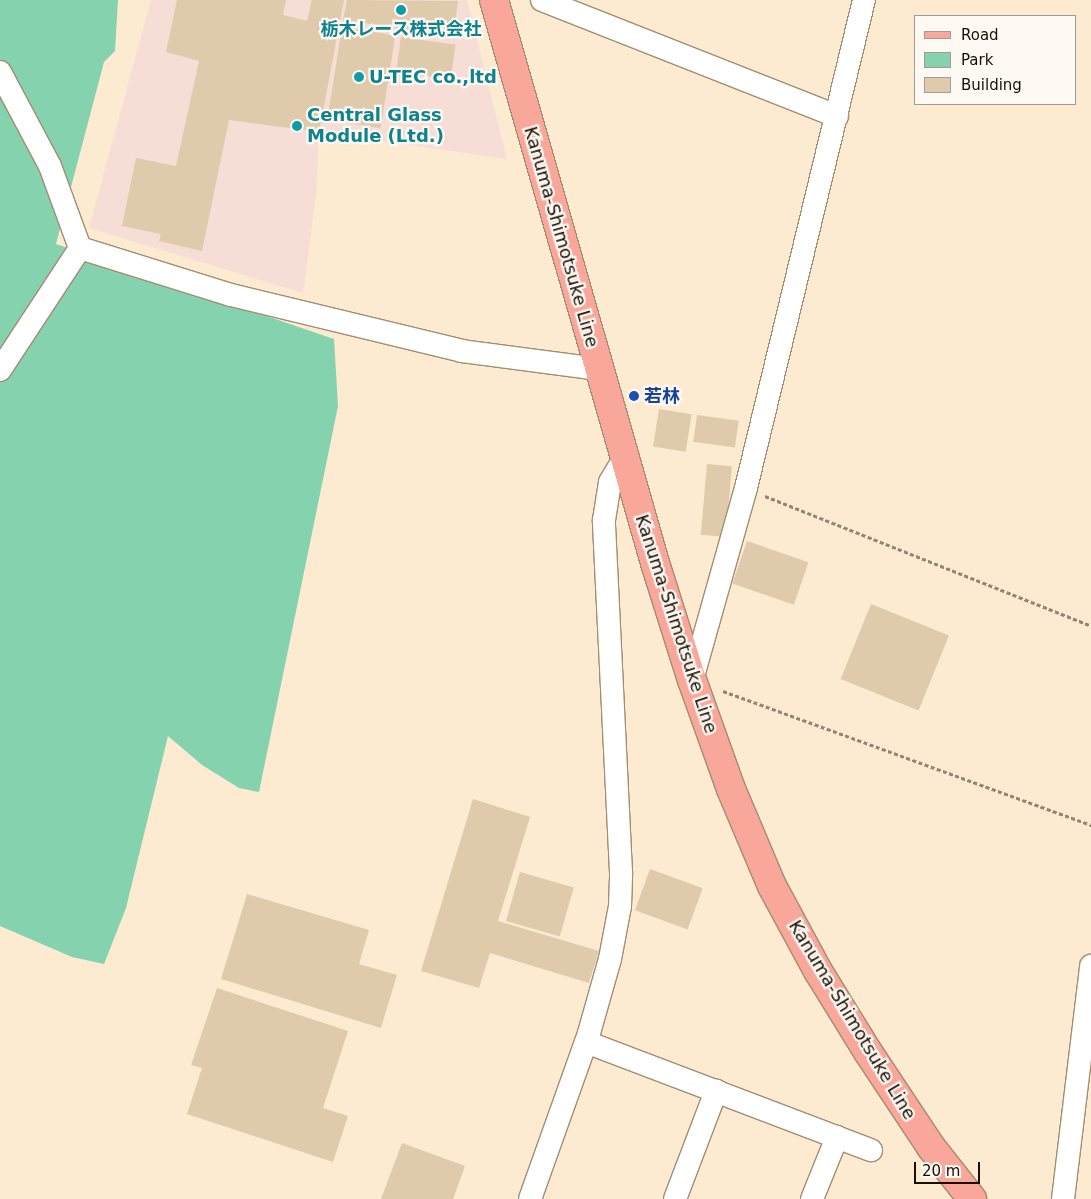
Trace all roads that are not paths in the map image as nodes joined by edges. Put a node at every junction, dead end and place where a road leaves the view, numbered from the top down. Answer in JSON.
{"nodes":[{"id":1,"x":494,"y":0,"type":"edge"},
{"id":2,"x":542,"y":0,"type":"edge"},
{"id":3,"x":864,"y":0,"type":"edge"},
{"id":4,"x":0,"y":72,"type":"edge"},
{"id":5,"x":837,"y":116,"type":"junction"},
{"id":6,"x":80,"y":248,"type":"junction"},
{"id":7,"x":598,"y":369,"type":"junction"},
{"id":8,"x":0,"y":370,"type":"edge"},
{"id":9,"x":624,"y":459,"type":"junction"},
{"id":10,"x":692,"y":680,"type":"junction"},
{"id":11,"x":1091,"y":966,"type":"edge"},
{"id":12,"x":586,"y":1042,"type":"junction"},
{"id":13,"x":716,"y":1091,"type":"junction"},
{"id":14,"x":837,"y":1137,"type":"junction"},
{"id":15,"x":871,"y":1150,"type":"dead end"},
{"id":16,"x":530,"y":1199,"type":"edge"},
{"id":17,"x":675,"y":1199,"type":"edge"},
{"id":18,"x":812,"y":1199,"type":"edge"},
{"id":19,"x":972,"y":1199,"type":"edge"},
{"id":20,"x":1063,"y":1199,"type":"edge"}],
"edges":[{"from":1,"to":7,"type":"main road","name":"Kanuma-Shimotsuke Line"},
{"from":2,"to":5,"type":"street"},
{"from":3,"to":5,"type":"street"},
{"from":4,"to":6,"type":"street"},
{"from":5,"to":10,"type":"street"},
{"from":6,"to":7,"type":"street"},
{"from":6,"to":8,"type":"street"},
{"from":7,"to":9,"type":"main road","name":"Kanuma-Shimotsuke Line"},
{"from":9,"to":10,"type":"main road","name":"Kanuma-Shimotsuke Line"},
{"from":9,"to":12,"type":"street"},
{"from":10,"to":19,"type":"main road","name":"Kanuma-Shimotsuke Line"},
{"from":11,"to":20,"type":"street"},
{"from":12,"to":13,"type":"street"},
{"from":12,"to":16,"type":"street"},
{"from":13,"to":14,"type":"street"},
{"from":13,"to":17,"type":"street"},
{"from":14,"to":15,"type":"street"},
{"from":14,"to":18,"type":"street"}]}
